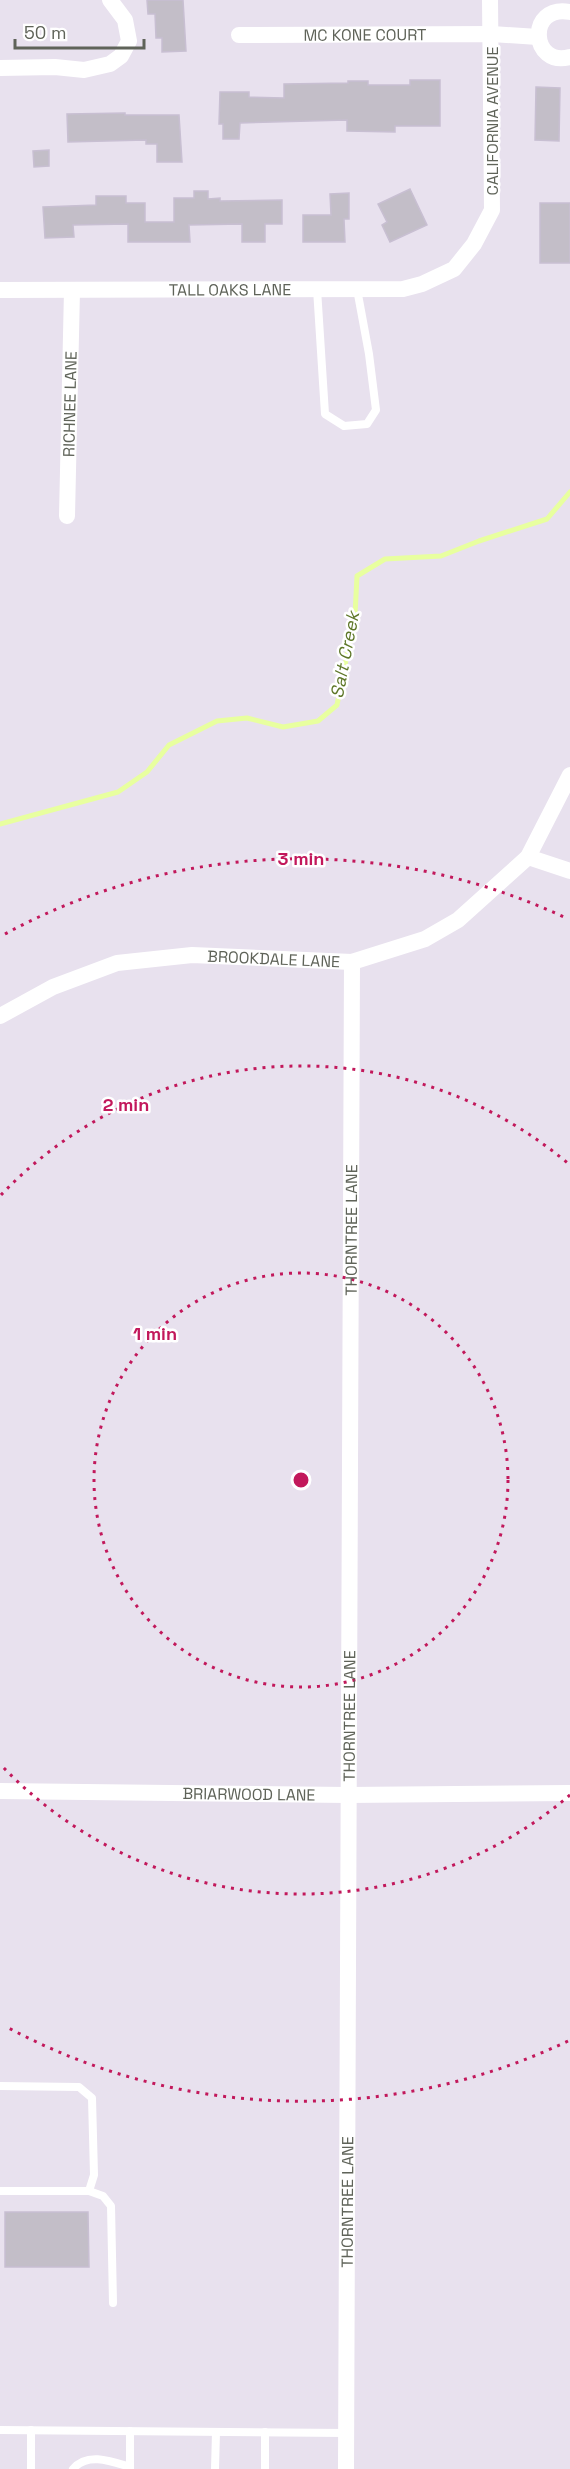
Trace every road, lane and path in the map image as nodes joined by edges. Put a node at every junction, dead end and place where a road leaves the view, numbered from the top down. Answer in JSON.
{"nodes":[{"id":1,"x":110,"y":0,"type":"edge"},
{"id":2,"x":490,"y":0,"type":"edge"},
{"id":3,"x":570,"y":12,"type":"edge"},
{"id":4,"x":492,"y":34,"type":"junction"},
{"id":5,"x":239,"y":35,"type":"dead end"},
{"id":6,"x":538,"y":37,"type":"junction"},
{"id":7,"x":570,"y":57,"type":"edge"},
{"id":8,"x":0,"y":68,"type":"edge"},
{"id":9,"x":454,"y":269,"type":"joint"},
{"id":10,"x":317,"y":289,"type":"junction"},
{"id":11,"x":357,"y":289,"type":"junction"},
{"id":12,"x":0,"y":290,"type":"edge"},
{"id":13,"x":72,"y":290,"type":"junction"},
{"id":14,"x":68,"y":516,"type":"dead end"},
{"id":15,"x":570,"y":775,"type":"edge"},
{"id":16,"x":528,"y":856,"type":"junction"},
{"id":17,"x":570,"y":872,"type":"edge"},
{"id":18,"x":352,"y":962,"type":"junction"},
{"id":19,"x":0,"y":1016,"type":"edge"},
{"id":20,"x":0,"y":1791,"type":"edge"},
{"id":21,"x":570,"y":1793,"type":"edge"},
{"id":22,"x":348,"y":1795,"type":"junction"},
{"id":23,"x":0,"y":2086,"type":"edge"},
{"id":24,"x":0,"y":2191,"type":"edge"},
{"id":25,"x":89,"y":2191,"type":"junction"},
{"id":26,"x":113,"y":2303,"type":"dead end"},
{"id":27,"x":0,"y":2430,"type":"edge"},
{"id":28,"x":31,"y":2430,"type":"junction"},
{"id":29,"x":130,"y":2431,"type":"junction"},
{"id":30,"x":216,"y":2432,"type":"junction"},
{"id":31,"x":264,"y":2432,"type":"junction"},
{"id":32,"x":346,"y":2433,"type":"junction"},
{"id":33,"x":130,"y":2468,"type":"edge"},
{"id":34,"x":31,"y":2469,"type":"edge"},
{"id":35,"x":73,"y":2469,"type":"edge"},
{"id":36,"x":214,"y":2469,"type":"edge"},
{"id":37,"x":265,"y":2469,"type":"edge"},
{"id":38,"x":346,"y":2469,"type":"edge"}],
"edges":[{"from":1,"to":8,"type":"street"},
{"from":2,"to":4,"type":"street","name":"CALIFORNIA AVENUE"},
{"from":3,"to":6,"type":"street"},
{"from":4,"to":5,"type":"street","name":"MC KONE COURT"},
{"from":4,"to":6,"type":"street","name":"CALIFORNIA AVENUE"},
{"from":4,"to":9,"type":"street","name":"CALIFORNIA AVENUE"},
{"from":6,"to":7,"type":"street"},
{"from":9,"to":11,"type":"street","name":"TALL OAKS LANE"},
{"from":10,"to":11,"type":"street","name":"TALL OAKS LANE"},
{"from":10,"to":11,"type":"lane"},
{"from":10,"to":13,"type":"street","name":"TALL OAKS LANE"},
{"from":12,"to":13,"type":"street","name":"TALL OAKS LANE"},
{"from":13,"to":14,"type":"street","name":"RICHNEE LANE"},
{"from":15,"to":16,"type":"street"},
{"from":16,"to":17,"type":"street"},
{"from":16,"to":18,"type":"street","name":"BROOKDALE LANE"},
{"from":18,"to":19,"type":"street","name":"BROOKDALE LANE"},
{"from":18,"to":22,"type":"street","name":"THORNTREE LANE"},
{"from":20,"to":22,"type":"street","name":"BRIARWOOD LANE"},
{"from":21,"to":22,"type":"street","name":"BRIARWOOD LANE"},
{"from":22,"to":32,"type":"street","name":"THORNTREE LANE"},
{"from":23,"to":25,"type":"lane"},
{"from":24,"to":25,"type":"lane"},
{"from":25,"to":26,"type":"lane"},
{"from":27,"to":28,"type":"lane"},
{"from":28,"to":29,"type":"lane"},
{"from":28,"to":34,"type":"lane"},
{"from":29,"to":30,"type":"lane"},
{"from":29,"to":33,"type":"lane"},
{"from":30,"to":31,"type":"lane"},
{"from":30,"to":36,"type":"lane"},
{"from":31,"to":32,"type":"lane"},
{"from":31,"to":37,"type":"lane"},
{"from":32,"to":38,"type":"street","name":"THORNTREE LANE"},
{"from":33,"to":35,"type":"lane"}]}
